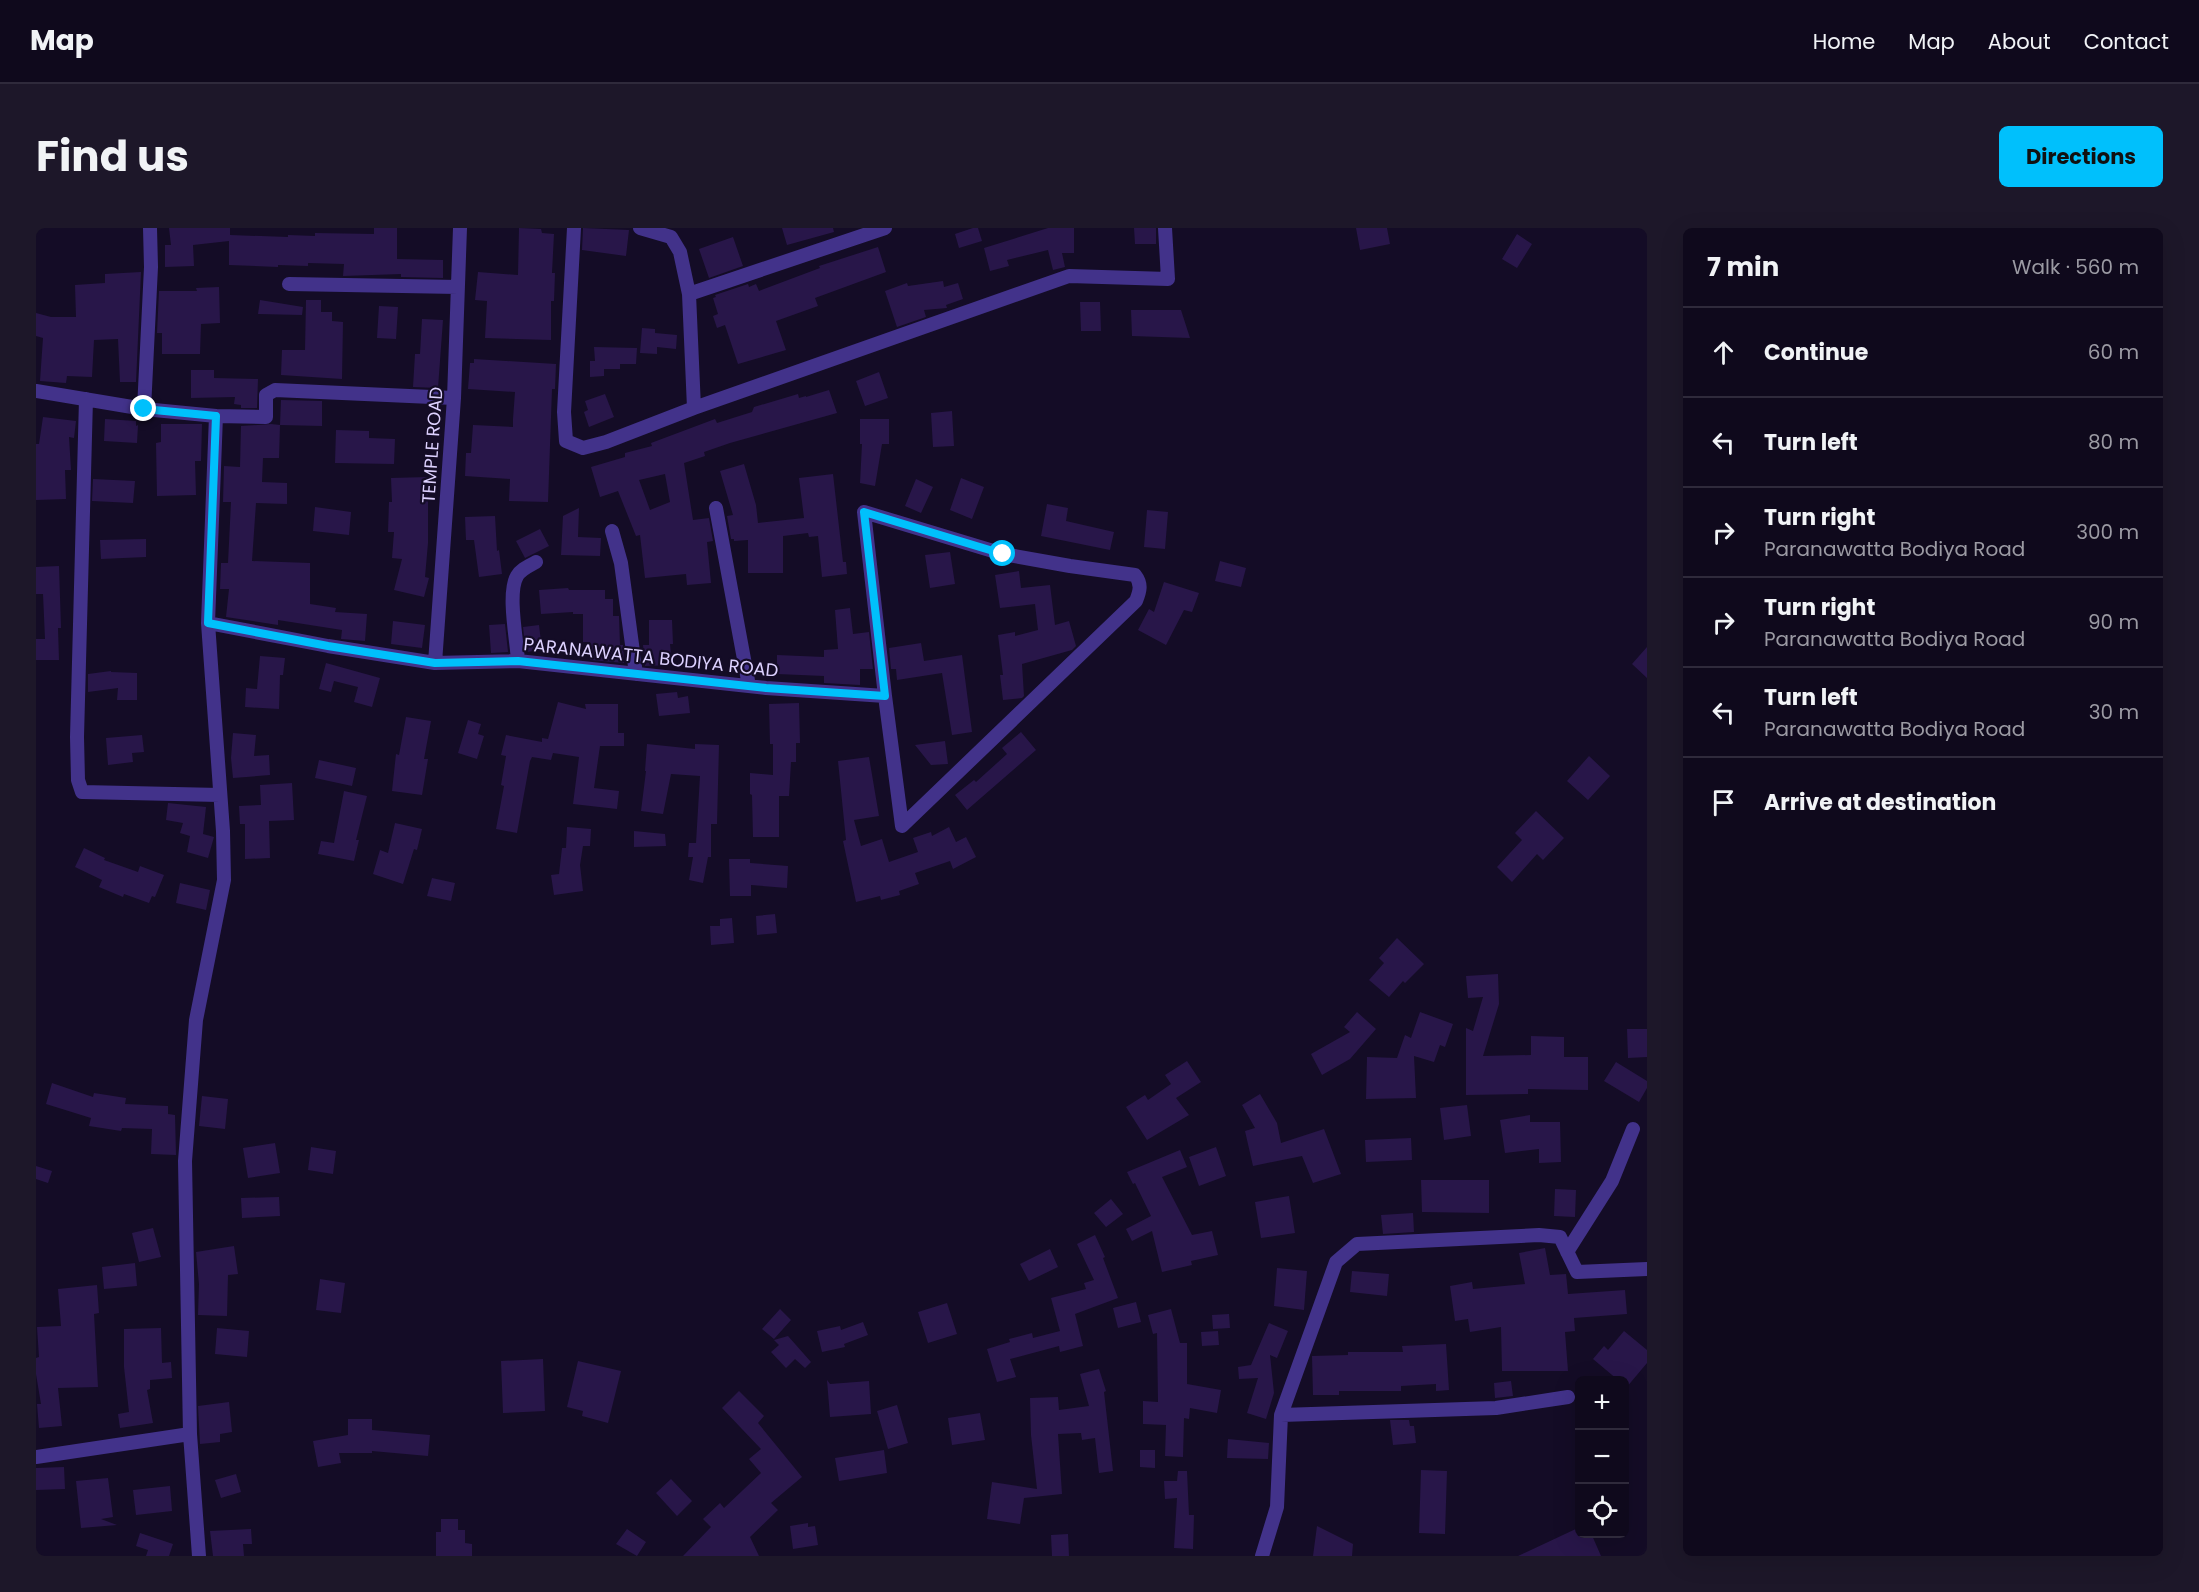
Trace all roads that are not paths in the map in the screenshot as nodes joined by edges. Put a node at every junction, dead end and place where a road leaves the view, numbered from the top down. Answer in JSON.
{"nodes":[{"id":1,"x":150,"y":228,"type":"edge"},
{"id":2,"x":460,"y":228,"type":"edge"},
{"id":3,"x":574,"y":228,"type":"edge"},
{"id":4,"x":640,"y":228,"type":"edge"},
{"id":5,"x":885,"y":228,"type":"edge"},
{"id":6,"x":1165,"y":228,"type":"edge"},
{"id":7,"x":289,"y":284,"type":"dead end"},
{"id":8,"x":458,"y":287,"type":"junction"},
{"id":9,"x":689,"y":294,"type":"junction"},
{"id":10,"x":36,"y":391,"type":"edge"},
{"id":11,"x":454,"y":398,"type":"junction"},
{"id":12,"x":86,"y":399,"type":"junction"},
{"id":13,"x":694,"y":408,"type":"junction"},
{"id":14,"x":144,"y":409,"type":"junction"},
{"id":15,"x":216,"y":416,"type":"junction"},
{"id":16,"x":716,"y":508,"type":"dead end"},
{"id":17,"x":612,"y":531,"type":"dead end"},
{"id":18,"x":536,"y":562,"type":"dead end"},
{"id":19,"x":208,"y":623,"type":"junction"},
{"id":20,"x":518,"y":661,"type":"junction"},
{"id":21,"x":435,"y":663,"type":"junction"},
{"id":22,"x":636,"y":674,"type":"junction"},
{"id":23,"x":749,"y":686,"type":"junction"},
{"id":24,"x":885,"y":696,"type":"junction"},
{"id":25,"x":220,"y":795,"type":"junction"},
{"id":26,"x":1633,"y":1129,"type":"dead end"},
{"id":27,"x":1567,"y":1252,"type":"junction"},
{"id":28,"x":1647,"y":1269,"type":"edge"},
{"id":29,"x":1568,"y":1397,"type":"dead end"},
{"id":30,"x":1281,"y":1415,"type":"junction"},
{"id":31,"x":190,"y":1434,"type":"junction"},
{"id":32,"x":36,"y":1457,"type":"edge"},
{"id":33,"x":199,"y":1556,"type":"edge"},
{"id":34,"x":1262,"y":1556,"type":"edge"}],
"edges":[{"from":1,"to":14,"type":"street"},
{"from":2,"to":8,"type":"street","name":"TEMPLE ROAD"},
{"from":3,"to":13,"type":"street"},
{"from":4,"to":9,"type":"street"},
{"from":5,"to":9,"type":"street"},
{"from":6,"to":13,"type":"street"},
{"from":7,"to":8,"type":"street"},
{"from":8,"to":11,"type":"street","name":"TEMPLE ROAD"},
{"from":9,"to":13,"type":"street"},
{"from":10,"to":12,"type":"street"},
{"from":11,"to":15,"type":"street"},
{"from":11,"to":21,"type":"street","name":"TEMPLE ROAD"},
{"from":12,"to":14,"type":"street"},
{"from":12,"to":25,"type":"street"},
{"from":14,"to":15,"type":"street"},
{"from":15,"to":19,"type":"street"},
{"from":16,"to":23,"type":"street"},
{"from":17,"to":22,"type":"street"},
{"from":18,"to":20,"type":"street"},
{"from":19,"to":21,"type":"street","name":"PARANAWATTA BODIYA ROAD"},
{"from":19,"to":25,"type":"street"},
{"from":20,"to":21,"type":"street","name":"PARANAWATTA BODIYA ROAD"},
{"from":20,"to":22,"type":"street","name":"PARANAWATTA BODIYA ROAD"},
{"from":22,"to":23,"type":"street","name":"PARANAWATTA BODIYA ROAD"},
{"from":23,"to":24,"type":"street","name":"PARANAWATTA BODIYA ROAD"},
{"from":24,"to":24,"type":"street"},
{"from":25,"to":31,"type":"street"},
{"from":26,"to":27,"type":"street"},
{"from":27,"to":28,"type":"street"},
{"from":27,"to":30,"type":"street"},
{"from":29,"to":30,"type":"street"},
{"from":30,"to":34,"type":"street"},
{"from":31,"to":32,"type":"street"},
{"from":31,"to":33,"type":"street"}]}
